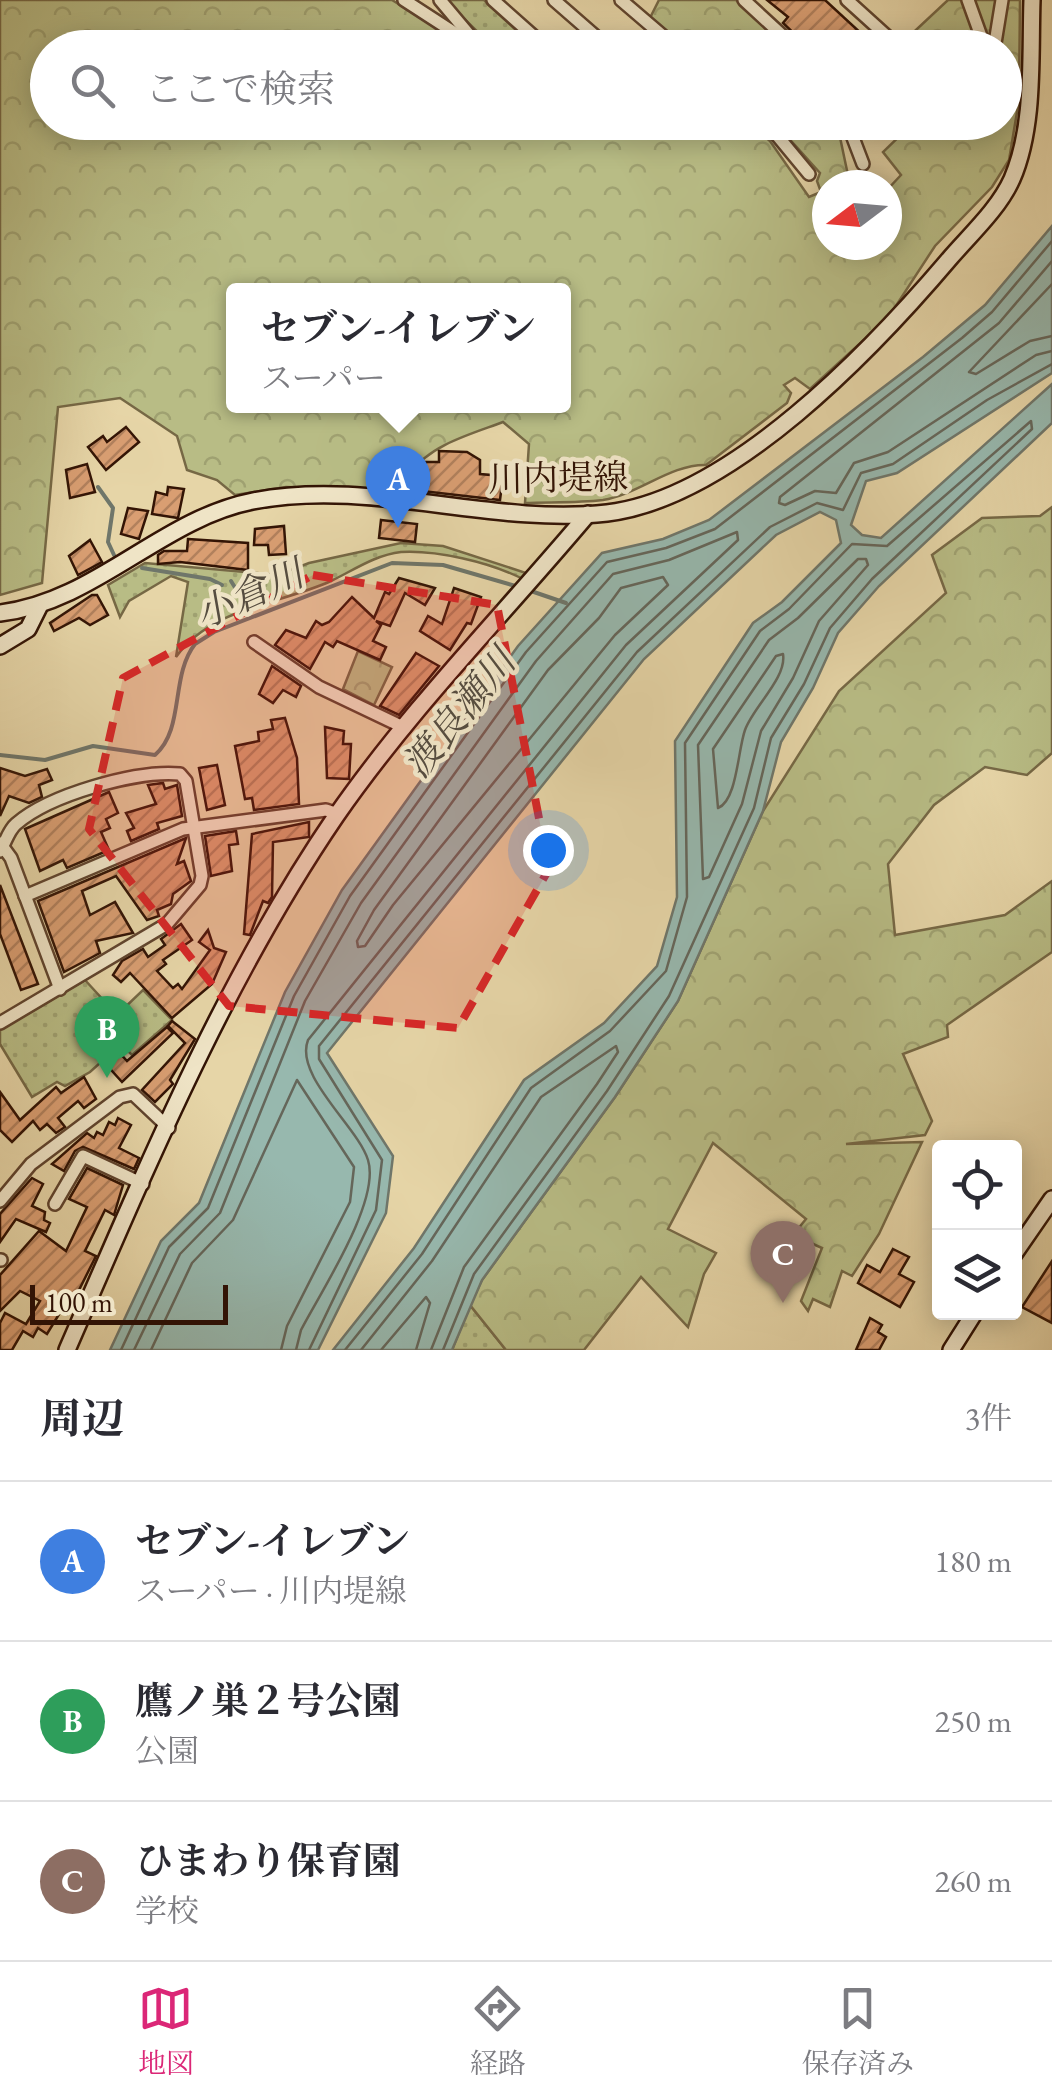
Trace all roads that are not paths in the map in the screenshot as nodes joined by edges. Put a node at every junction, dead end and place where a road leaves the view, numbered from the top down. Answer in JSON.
{"nodes":[{"id":1,"x":404,"y":0,"type":"edge"},
{"id":2,"x":440,"y":0,"type":"edge"},
{"id":3,"x":494,"y":0,"type":"edge"},
{"id":4,"x":554,"y":0,"type":"edge"},
{"id":5,"x":620,"y":0,"type":"edge"},
{"id":6,"x":744,"y":0,"type":"edge"},
{"id":7,"x":847,"y":0,"type":"edge"},
{"id":8,"x":968,"y":0,"type":"edge"},
{"id":9,"x":1002,"y":0,"type":"edge"},
{"id":10,"x":1032,"y":0,"type":"edge"},
{"id":11,"x":450,"y":30,"type":"edge"},
{"id":12,"x":464,"y":30,"type":"edge"},
{"id":13,"x":527,"y":30,"type":"edge"},
{"id":14,"x":588,"y":30,"type":"edge"},
{"id":15,"x":656,"y":30,"type":"edge"},
{"id":16,"x":776,"y":30,"type":"edge"},
{"id":17,"x":880,"y":30,"type":"edge"},
{"id":18,"x":979,"y":30,"type":"edge"},
{"id":19,"x":997,"y":30,"type":"edge"},
{"id":20,"x":1022,"y":137,"type":"edge"},
{"id":21,"x":781,"y":140,"type":"edge"},
{"id":22,"x":853,"y":140,"type":"edge"},
{"id":23,"x":1021,"y":140,"type":"edge"},
{"id":24,"x":862,"y":164,"type":"dead end"},
{"id":25,"x":809,"y":174,"type":"dead end"},
{"id":26,"x":588,"y":514,"type":"junction"},
{"id":27,"x":40,"y":605,"type":"junction"},
{"id":28,"x":0,"y":613,"type":"edge"},
{"id":29,"x":254,"y":642,"type":"dead end"},
{"id":30,"x":0,"y":646,"type":"edge"},
{"id":31,"x":405,"y":728,"type":"junction"},
{"id":32,"x":338,"y":814,"type":"junction"},
{"id":33,"x":195,"y":826,"type":"junction"},
{"id":34,"x":1,"y":847,"type":"edge"},
{"id":35,"x":25,"y":896,"type":"junction"},
{"id":36,"x":60,"y":989,"type":"junction"},
{"id":37,"x":0,"y":1023,"type":"edge"},
{"id":38,"x":168,"y":1128,"type":"junction"},
{"id":39,"x":143,"y":1184,"type":"junction"},
{"id":40,"x":1052,"y":1199,"type":"edge"},
{"id":41,"x":0,"y":1200,"type":"edge"},
{"id":42,"x":54,"y":1204,"type":"dead end"},
{"id":43,"x":1022,"y":1242,"type":"edge"},
{"id":44,"x":970,"y":1320,"type":"edge"},
{"id":45,"x":67,"y":1350,"type":"edge"},
{"id":46,"x":951,"y":1350,"type":"edge"}],
"edges":[{"from":1,"to":11,"type":"street"},
{"from":2,"to":12,"type":"street"},
{"from":3,"to":13,"type":"street"},
{"from":4,"to":14,"type":"street"},
{"from":5,"to":15,"type":"street"},
{"from":6,"to":16,"type":"street"},
{"from":7,"to":17,"type":"street"},
{"from":8,"to":18,"type":"street"},
{"from":9,"to":19,"type":"street"},
{"from":10,"to":20,"type":"main road","name":"川内堤線"},
{"from":21,"to":25,"type":"street"},
{"from":22,"to":24,"type":"street"},
{"from":23,"to":26,"type":"main road","name":"川内堤線"},
{"from":26,"to":27,"type":"main road","name":"川内堤線"},
{"from":26,"to":31,"type":"main road"},
{"from":27,"to":28,"type":"main road","name":"川内堤線"},
{"from":27,"to":30,"type":"main road"},
{"from":29,"to":31,"type":"street"},
{"from":31,"to":32,"type":"main road"},
{"from":32,"to":33,"type":"street"},
{"from":32,"to":38,"type":"main road"},
{"from":33,"to":34,"type":"street"},
{"from":33,"to":35,"type":"street"},
{"from":33,"to":36,"type":"street"},
{"from":34,"to":35,"type":"street"},
{"from":35,"to":36,"type":"street"},
{"from":36,"to":37,"type":"street"},
{"from":38,"to":39,"type":"main road"},
{"from":38,"to":41,"type":"street"},
{"from":39,"to":42,"type":"street"},
{"from":39,"to":45,"type":"main road"},
{"from":40,"to":43,"type":"main road"},
{"from":44,"to":46,"type":"main road"}]}
